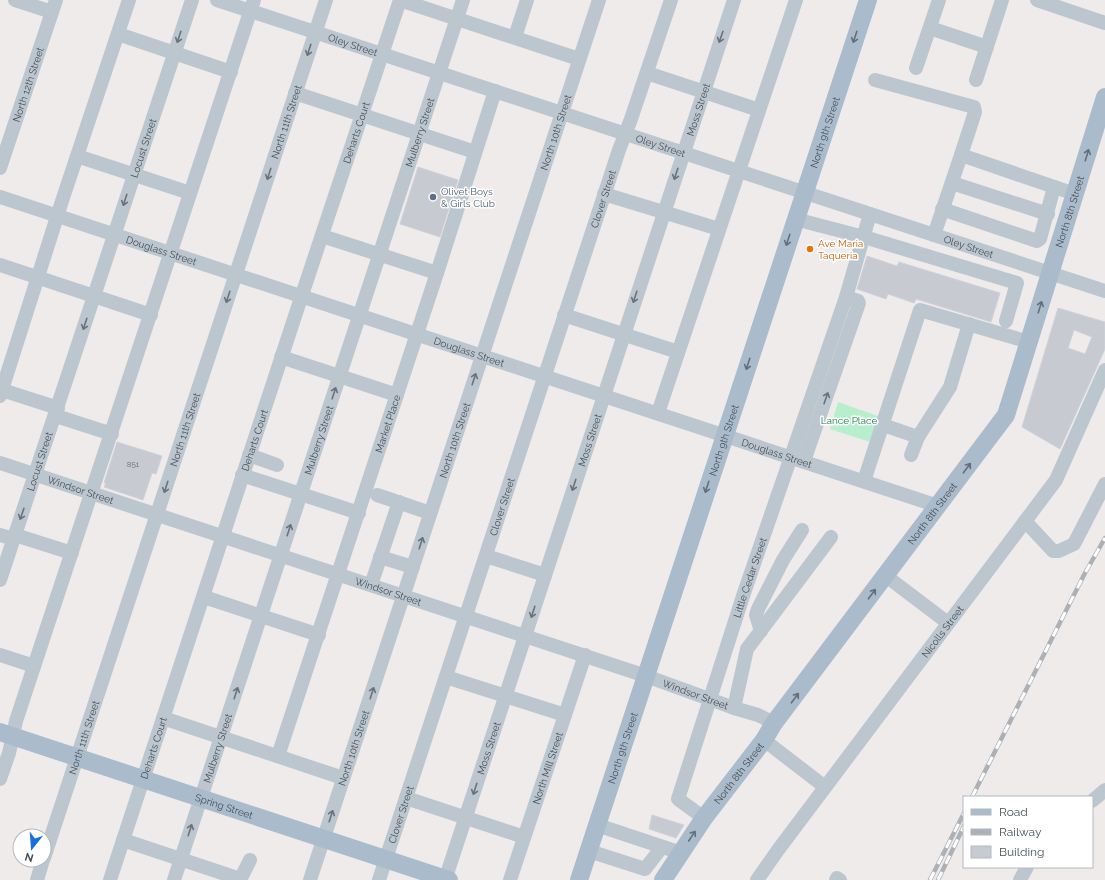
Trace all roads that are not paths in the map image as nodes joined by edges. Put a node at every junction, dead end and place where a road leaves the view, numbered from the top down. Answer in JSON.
{"nodes":[{"id":1,"x":15,"y":0,"type":"edge"},
{"id":2,"x":129,"y":0,"type":"edge"},
{"id":3,"x":192,"y":0,"type":"edge"},
{"id":4,"x":217,"y":0,"type":"edge"},
{"id":5,"x":326,"y":0,"type":"edge"},
{"id":6,"x":400,"y":0,"type":"edge"},
{"id":7,"x":463,"y":0,"type":"edge"},
{"id":8,"x":527,"y":0,"type":"edge"},
{"id":9,"x":599,"y":0,"type":"edge"},
{"id":10,"x":671,"y":0,"type":"edge"},
{"id":11,"x":734,"y":0,"type":"edge"},
{"id":12,"x":796,"y":0,"type":"edge"},
{"id":13,"x":868,"y":0,"type":"edge"},
{"id":14,"x":939,"y":0,"type":"edge"},
{"id":15,"x":1002,"y":0,"type":"edge"},
{"id":16,"x":1037,"y":0,"type":"edge"},
{"id":17,"x":54,"y":6,"type":"edge"},
{"id":18,"x":252,"y":6,"type":"edge"},
{"id":19,"x":456,"y":18,"type":"junction"},
{"id":20,"x":1105,"y":23,"type":"edge"},
{"id":21,"x":930,"y":28,"type":"junction"},
{"id":22,"x":315,"y":33,"type":"junction"},
{"id":23,"x":118,"y":34,"type":"junction"},
{"id":24,"x":515,"y":38,"type":"junction"},
{"id":25,"x":987,"y":47,"type":"junction"},
{"id":26,"x":174,"y":53,"type":"junction"},
{"id":27,"x":383,"y":54,"type":"junction"},
{"id":28,"x":579,"y":59,"type":"junction"},
{"id":29,"x":916,"y":68,"type":"dead end"},
{"id":30,"x":230,"y":72,"type":"junction"},
{"id":31,"x":438,"y":73,"type":"junction"},
{"id":32,"x":647,"y":73,"type":"junction"},
{"id":33,"x":875,"y":80,"type":"dead end"},
{"id":34,"x":976,"y":80,"type":"dead end"},
{"id":35,"x":495,"y":91,"type":"junction"},
{"id":36,"x":703,"y":92,"type":"junction"},
{"id":37,"x":295,"y":93,"type":"junction"},
{"id":38,"x":1105,"y":97,"type":"edge"},
{"id":39,"x":759,"y":110,"type":"junction"},
{"id":40,"x":561,"y":113,"type":"junction"},
{"id":41,"x":363,"y":115,"type":"junction"},
{"id":42,"x":418,"y":134,"type":"junction"},
{"id":43,"x":625,"y":134,"type":"junction"},
{"id":44,"x":475,"y":152,"type":"junction"},
{"id":45,"x":682,"y":152,"type":"junction"},
{"id":46,"x":961,"y":155,"type":"junction"},
{"id":47,"x":77,"y":156,"type":"junction"},
{"id":48,"x":0,"y":168,"type":"edge"},
{"id":49,"x":738,"y":171,"type":"junction"},
{"id":50,"x":134,"y":174,"type":"junction"},
{"id":51,"x":952,"y":183,"type":"junction"},
{"id":52,"x":1054,"y":187,"type":"junction"},
{"id":53,"x":190,"y":193,"type":"junction"},
{"id":54,"x":804,"y":193,"type":"junction"},
{"id":55,"x":604,"y":194,"type":"junction"},
{"id":56,"x":1075,"y":194,"type":"junction"},
{"id":57,"x":0,"y":197,"type":"edge"},
{"id":58,"x":942,"y":209,"type":"junction"},
{"id":59,"x":663,"y":213,"type":"junction"},
{"id":60,"x":870,"y":214,"type":"junction"},
{"id":61,"x":1048,"y":214,"type":"junction"},
{"id":62,"x":58,"y":216,"type":"junction"},
{"id":63,"x":795,"y":219,"type":"junction"},
{"id":64,"x":719,"y":229,"type":"junction"},
{"id":65,"x":114,"y":235,"type":"junction"},
{"id":66,"x":322,"y":236,"type":"junction"},
{"id":67,"x":864,"y":237,"type":"junction"},
{"id":68,"x":939,"y":237,"type":"junction"},
{"id":69,"x":170,"y":254,"type":"junction"},
{"id":70,"x":379,"y":255,"type":"junction"},
{"id":71,"x":938,"y":259,"type":"junction"},
{"id":72,"x":0,"y":265,"type":"edge"},
{"id":73,"x":1051,"y":273,"type":"junction"},
{"id":74,"x":437,"y":274,"type":"junction"},
{"id":75,"x":236,"y":276,"type":"junction"},
{"id":76,"x":38,"y":278,"type":"junction"},
{"id":77,"x":1105,"y":291,"type":"edge"},
{"id":78,"x":94,"y":296,"type":"junction"},
{"id":79,"x":302,"y":297,"type":"junction"},
{"id":80,"x":846,"y":297,"type":"junction"},
{"id":81,"x":151,"y":315,"type":"junction"},
{"id":82,"x":359,"y":315,"type":"junction"},
{"id":83,"x":564,"y":315,"type":"junction"},
{"id":84,"x":1006,"y":321,"type":"dead end"},
{"id":85,"x":969,"y":324,"type":"junction"},
{"id":86,"x":417,"y":334,"type":"junction"},
{"id":87,"x":623,"y":334,"type":"junction"},
{"id":88,"x":1029,"y":342,"type":"junction"},
{"id":89,"x":678,"y":352,"type":"junction"},
{"id":90,"x":482,"y":355,"type":"junction"},
{"id":91,"x":281,"y":357,"type":"junction"},
{"id":92,"x":339,"y":376,"type":"junction"},
{"id":93,"x":544,"y":376,"type":"junction"},
{"id":94,"x":1104,"y":376,"type":"edge"},
{"id":95,"x":1,"y":393,"type":"edge"},
{"id":96,"x":397,"y":395,"type":"junction"},
{"id":97,"x":603,"y":395,"type":"junction"},
{"id":98,"x":57,"y":412,"type":"junction"},
{"id":99,"x":658,"y":413,"type":"junction"},
{"id":100,"x":883,"y":425,"type":"junction"},
{"id":101,"x":112,"y":434,"type":"junction"},
{"id":102,"x":724,"y":435,"type":"junction"},
{"id":103,"x":918,"y":437,"type":"junction"},
{"id":104,"x":249,"y":455,"type":"junction"},
{"id":105,"x":911,"y":455,"type":"dead end"},
{"id":106,"x":790,"y":457,"type":"junction"},
{"id":107,"x":804,"y":461,"type":"junction"},
{"id":108,"x":0,"y":463,"type":"edge"},
{"id":109,"x":277,"y":465,"type":"dead end"},
{"id":110,"x":36,"y":475,"type":"junction"},
{"id":111,"x":242,"y":475,"type":"junction"},
{"id":112,"x":864,"y":481,"type":"junction"},
{"id":113,"x":1105,"y":484,"type":"edge"},
{"id":114,"x":92,"y":493,"type":"junction"},
{"id":115,"x":301,"y":494,"type":"junction"},
{"id":116,"x":377,"y":495,"type":"dead end"},
{"id":117,"x":399,"y":502,"type":"junction"},
{"id":118,"x":938,"y":506,"type":"junction"},
{"id":119,"x":430,"y":512,"type":"junction"},
{"id":120,"x":359,"y":514,"type":"junction"},
{"id":121,"x":157,"y":515,"type":"junction"},
{"id":122,"x":1025,"y":521,"type":"junction"},
{"id":123,"x":802,"y":530,"type":"dead end"},
{"id":124,"x":0,"y":535,"type":"edge"},
{"id":125,"x":223,"y":536,"type":"junction"},
{"id":126,"x":14,"y":537,"type":"junction"},
{"id":127,"x":831,"y":537,"type":"dead end"},
{"id":128,"x":72,"y":553,"type":"junction"},
{"id":129,"x":282,"y":556,"type":"junction"},
{"id":130,"x":486,"y":556,"type":"junction"},
{"id":131,"x":380,"y":557,"type":"junction"},
{"id":132,"x":413,"y":567,"type":"junction"},
{"id":133,"x":339,"y":574,"type":"junction"},
{"id":134,"x":545,"y":575,"type":"junction"},
{"id":135,"x":886,"y":576,"type":"junction"},
{"id":136,"x":0,"y":580,"type":"edge"},
{"id":137,"x":371,"y":585,"type":"junction"},
{"id":138,"x":404,"y":596,"type":"junction"},
{"id":139,"x":204,"y":597,"type":"junction"},
{"id":140,"x":261,"y":616,"type":"junction"},
{"id":141,"x":466,"y":616,"type":"junction"},
{"id":142,"x":948,"y":623,"type":"junction"},
{"id":143,"x":761,"y":631,"type":"junction"},
{"id":144,"x":319,"y":635,"type":"junction"},
{"id":145,"x":526,"y":636,"type":"junction"},
{"id":146,"x":0,"y":655,"type":"edge"},
{"id":147,"x":585,"y":655,"type":"junction"},
{"id":148,"x":34,"y":666,"type":"junction"},
{"id":149,"x":646,"y":676,"type":"junction"},
{"id":150,"x":446,"y":677,"type":"junction"},
{"id":151,"x":506,"y":696,"type":"junction"},
{"id":152,"x":709,"y":698,"type":"junction"},
{"id":153,"x":734,"y":708,"type":"junction"},
{"id":154,"x":565,"y":715,"type":"junction"},
{"id":155,"x":163,"y":718,"type":"junction"},
{"id":156,"x":774,"y":723,"type":"junction"},
{"id":157,"x":6,"y":735,"type":"edge"},
{"id":158,"x":221,"y":737,"type":"junction"},
{"id":159,"x":764,"y":740,"type":"junction"},
{"id":160,"x":278,"y":756,"type":"junction"},
{"id":161,"x":77,"y":757,"type":"junction"},
{"id":162,"x":344,"y":778,"type":"junction"},
{"id":163,"x":144,"y":779,"type":"junction"},
{"id":164,"x":0,"y":780,"type":"edge"},
{"id":165,"x":825,"y":787,"type":"junction"},
{"id":166,"x":1105,"y":790,"type":"edge"},
{"id":167,"x":201,"y":798,"type":"junction"},
{"id":168,"x":406,"y":798,"type":"junction"},
{"id":169,"x":1093,"y":799,"type":"edge"},
{"id":170,"x":465,"y":818,"type":"junction"},
{"id":171,"x":704,"y":818,"type":"junction"},
{"id":172,"x":597,"y":825,"type":"junction"},
{"id":173,"x":52,"y":834,"type":"edge"},
{"id":174,"x":524,"y":837,"type":"junction"},
{"id":175,"x":324,"y":838,"type":"junction"},
{"id":176,"x":124,"y":840,"type":"junction"},
{"id":177,"x":662,"y":846,"type":"junction"},
{"id":178,"x":589,"y":851,"type":"junction"},
{"id":179,"x":681,"y":852,"type":"junction"},
{"id":180,"x":181,"y":859,"type":"junction"},
{"id":181,"x":386,"y":859,"type":"junction"},
{"id":182,"x":250,"y":860,"type":"dead end"},
{"id":183,"x":41,"y":868,"type":"edge"},
{"id":184,"x":1026,"y":868,"type":"edge"},
{"id":185,"x":641,"y":874,"type":"edge"},
{"id":186,"x":240,"y":879,"type":"edge"},
{"id":187,"x":37,"y":880,"type":"edge"},
{"id":188,"x":110,"y":880,"type":"edge"},
{"id":189,"x":174,"y":880,"type":"edge"},
{"id":190,"x":310,"y":880,"type":"edge"},
{"id":191,"x":380,"y":880,"type":"edge"},
{"id":192,"x":446,"y":880,"type":"edge"},
{"id":193,"x":510,"y":880,"type":"edge"},
{"id":194,"x":579,"y":880,"type":"edge"},
{"id":195,"x":662,"y":880,"type":"edge"},
{"id":196,"x":757,"y":880,"type":"edge"},
{"id":197,"x":836,"y":880,"type":"edge"},
{"id":198,"x":840,"y":880,"type":"edge"},
{"id":199,"x":1020,"y":880,"type":"edge"}],
"edges":[{"from":1,"to":17,"type":"street"},
{"from":2,"to":23,"type":"street"},
{"from":3,"to":26,"type":"street","name":"Locust Street","one_way":true},
{"from":4,"to":18,"type":"street","name":"Oley Street"},
{"from":5,"to":22,"type":"street","name":"North 11th Street"},
{"from":6,"to":19,"type":"street"},
{"from":6,"to":27,"type":"street","name":"Deharts Court"},
{"from":7,"to":19,"type":"street","name":"Mulberry Street"},
{"from":8,"to":24,"type":"street"},
{"from":9,"to":28,"type":"street","name":"North 10th Street"},
{"from":10,"to":32,"type":"street","name":"Clover Street"},
{"from":11,"to":36,"type":"street","name":"Moss Street","one_way":true},
{"from":12,"to":39,"type":"street"},
{"from":13,"to":54,"type":"main road","name":"North 9th Street","one_way":true},
{"from":14,"to":21,"type":"street"},
{"from":15,"to":25,"type":"street"},
{"from":16,"to":20,"type":"street"},
{"from":17,"to":48,"type":"street","name":"North 12th Street"},
{"from":18,"to":22,"type":"street","name":"Oley Street"},
{"from":18,"to":30,"type":"street"},
{"from":19,"to":24,"type":"street"},
{"from":19,"to":31,"type":"street","name":"Mulberry Street"},
{"from":21,"to":25,"type":"street"},
{"from":21,"to":29,"type":"street"},
{"from":22,"to":27,"type":"street","name":"Oley Street"},
{"from":22,"to":37,"type":"street","name":"North 11th Street","one_way":true},
{"from":23,"to":26,"type":"street"},
{"from":23,"to":47,"type":"street"},
{"from":24,"to":28,"type":"street"},
{"from":25,"to":34,"type":"street"},
{"from":26,"to":30,"type":"street"},
{"from":26,"to":50,"type":"street","name":"Locust Street"},
{"from":27,"to":31,"type":"street","name":"Oley Street"},
{"from":27,"to":41,"type":"street","name":"Deharts Court"},
{"from":28,"to":40,"type":"street","name":"North 10th Street"},
{"from":30,"to":53,"type":"street"},
{"from":31,"to":35,"type":"street","name":"Oley Street"},
{"from":31,"to":42,"type":"street","name":"Mulberry Street"},
{"from":32,"to":36,"type":"street"},
{"from":32,"to":43,"type":"street","name":"Clover Street"},
{"from":33,"to":46,"type":"street"},
{"from":35,"to":40,"type":"street","name":"Oley Street"},
{"from":35,"to":44,"type":"street","name":"Market Place"},
{"from":36,"to":39,"type":"street"},
{"from":36,"to":45,"type":"street","name":"Moss Street"},
{"from":37,"to":41,"type":"street"},
{"from":37,"to":75,"type":"street","name":"North 11th Street","one_way":true},
{"from":56,"to":38,"type":"main road","name":"North 8th Street","one_way":true},
{"from":39,"to":49,"type":"street"},
{"from":40,"to":43,"type":"street","name":"Oley Street"},
{"from":40,"to":90,"type":"street","name":"North 10th Street"},
{"from":41,"to":42,"type":"street"},
{"from":41,"to":66,"type":"street","name":"Deharts Court"},
{"from":42,"to":44,"type":"street"},
{"from":42,"to":70,"type":"street","name":"Mulberry Street"},
{"from":43,"to":45,"type":"street","name":"Oley Street"},
{"from":43,"to":55,"type":"street","name":"Clover Street"},
{"from":44,"to":74,"type":"street","name":"Market Place"},
{"from":45,"to":49,"type":"street","name":"Oley Street"},
{"from":45,"to":59,"type":"street","name":"Moss Street","one_way":true},
{"from":46,"to":51,"type":"street"},
{"from":46,"to":52,"type":"street"},
{"from":47,"to":50,"type":"street"},
{"from":47,"to":62,"type":"street"},
{"from":49,"to":54,"type":"street","name":"Oley Street"},
{"from":49,"to":64,"type":"street"},
{"from":50,"to":53,"type":"street"},
{"from":50,"to":65,"type":"street","name":"Locust Street","one_way":true},
{"from":51,"to":58,"type":"street"},
{"from":51,"to":61,"type":"street"},
{"from":52,"to":56,"type":"street"},
{"from":52,"to":61,"type":"street"},
{"from":53,"to":69,"type":"street"},
{"from":54,"to":60,"type":"street","name":"Oley Street"},
{"from":54,"to":63,"type":"main road","name":"North 9th Street"},
{"from":55,"to":59,"type":"street"},
{"from":55,"to":83,"type":"street","name":"Clover Street"},
{"from":56,"to":73,"type":"main road","name":"North 8th Street"},
{"from":57,"to":62,"type":"street","name":"Douglass Street"},
{"from":58,"to":61,"type":"street"},
{"from":58,"to":68,"type":"street"},
{"from":59,"to":64,"type":"street"},
{"from":59,"to":87,"type":"street","name":"Moss Street","one_way":true},
{"from":60,"to":67,"type":"street","name":"Little Cedar Street"},
{"from":60,"to":68,"type":"street","name":"Oley Street"},
{"from":62,"to":65,"type":"street","name":"Douglass Street"},
{"from":62,"to":76,"type":"street"},
{"from":63,"to":67,"type":"street"},
{"from":63,"to":102,"type":"main road","name":"North 9th Street","one_way":true},
{"from":64,"to":89,"type":"street"},
{"from":65,"to":69,"type":"street","name":"Douglass Street"},
{"from":65,"to":78,"type":"street","name":"Locust Street"},
{"from":66,"to":70,"type":"street"},
{"from":66,"to":79,"type":"street","name":"Deharts Court"},
{"from":67,"to":71,"type":"street"},
{"from":67,"to":80,"type":"street","name":"Little Cedar Street"},
{"from":68,"to":71,"type":"street"},
{"from":68,"to":73,"type":"street","name":"Oley Street"},
{"from":69,"to":75,"type":"street","name":"Douglass Street"},
{"from":69,"to":81,"type":"street"},
{"from":70,"to":74,"type":"street"},
{"from":70,"to":82,"type":"street","name":"Mulberry Street"},
{"from":71,"to":84,"type":"street"},
{"from":72,"to":76,"type":"street"},
{"from":73,"to":77,"type":"street","name":"Oley Street"},
{"from":88,"to":73,"type":"main road","name":"North 8th Street","one_way":true},
{"from":74,"to":86,"type":"street","name":"Market Place"},
{"from":75,"to":79,"type":"street","name":"Douglass Street"},
{"from":75,"to":121,"type":"street","name":"North 11th Street","one_way":true},
{"from":76,"to":78,"type":"street"},
{"from":76,"to":95,"type":"street"},
{"from":78,"to":81,"type":"street"},
{"from":78,"to":98,"type":"street","name":"Locust Street","one_way":true},
{"from":79,"to":82,"type":"street","name":"Douglass Street"},
{"from":79,"to":91,"type":"street","name":"Deharts Court"},
{"from":80,"to":106,"type":"street","name":"Little Cedar Street"},
{"from":107,"to":80,"type":"street","one_way":true},
{"from":81,"to":101,"type":"street"},
{"from":82,"to":86,"type":"street","name":"Douglass Street"},
{"from":82,"to":92,"type":"street","name":"Mulberry Street"},
{"from":83,"to":87,"type":"street"},
{"from":83,"to":93,"type":"street","name":"Clover Street"},
{"from":85,"to":88,"type":"street"},
{"from":85,"to":100,"type":"street"},
{"from":85,"to":103,"type":"street"},
{"from":86,"to":90,"type":"street","name":"Douglass Street"},
{"from":86,"to":96,"type":"street","name":"Market Place"},
{"from":87,"to":89,"type":"street"},
{"from":87,"to":97,"type":"street","name":"Moss Street"},
{"from":118,"to":88,"type":"main road","name":"North 8th Street","one_way":true},
{"from":89,"to":99,"type":"street"},
{"from":90,"to":93,"type":"street","name":"Douglass Street"},
{"from":119,"to":90,"type":"street","name":"North 10th Street","one_way":true},
{"from":91,"to":92,"type":"street"},
{"from":91,"to":104,"type":"street","name":"Deharts Court"},
{"from":92,"to":96,"type":"street"},
{"from":115,"to":92,"type":"street","name":"Mulberry Street","one_way":true},
{"from":93,"to":97,"type":"street","name":"Douglass Street"},
{"from":93,"to":130,"type":"street","name":"Clover Street"},
{"from":94,"to":122,"type":"street","name":"Nicolls Street"},
{"from":95,"to":98,"type":"street"},
{"from":96,"to":120,"type":"street","name":"Market Place"},
{"from":97,"to":99,"type":"street","name":"Douglass Street"},
{"from":97,"to":134,"type":"street","name":"Moss Street","one_way":true},
{"from":98,"to":101,"type":"street"},
{"from":98,"to":110,"type":"street","name":"Locust Street"},
{"from":99,"to":102,"type":"street","name":"Douglass Street"},
{"from":100,"to":103,"type":"street"},
{"from":100,"to":112,"type":"street"},
{"from":101,"to":114,"type":"street"},
{"from":102,"to":106,"type":"street","name":"Douglass Street"},
{"from":102,"to":149,"type":"main road","name":"North 9th Street","one_way":true},
{"from":103,"to":105,"type":"street"},
{"from":104,"to":109,"type":"street"},
{"from":104,"to":111,"type":"street","name":"Deharts Court"},
{"from":106,"to":107,"type":"street","name":"Douglass Street"},
{"from":106,"to":152,"type":"street","name":"Little Cedar Street"},
{"from":107,"to":112,"type":"street","name":"Douglass Street"},
{"from":108,"to":110,"type":"street","name":"Windsor Street"},
{"from":110,"to":114,"type":"street","name":"Windsor Street"},
{"from":110,"to":126,"type":"street","name":"Locust Street","one_way":true},
{"from":111,"to":115,"type":"street"},
{"from":111,"to":125,"type":"street","name":"Deharts Court"},
{"from":112,"to":118,"type":"street","name":"Douglass Street"},
{"from":113,"to":122,"type":"street"},
{"from":114,"to":121,"type":"street","name":"Windsor Street"},
{"from":114,"to":128,"type":"street"},
{"from":115,"to":120,"type":"street"},
{"from":129,"to":115,"type":"street","name":"Mulberry Street","one_way":true},
{"from":116,"to":117,"type":"street"},
{"from":117,"to":119,"type":"street"},
{"from":117,"to":131,"type":"street"},
{"from":118,"to":135,"type":"main road","name":"North 8th Street"},
{"from":132,"to":119,"type":"street","name":"North 10th Street","one_way":true},
{"from":120,"to":133,"type":"street","name":"Market Place"},
{"from":121,"to":125,"type":"street","name":"Windsor Street"},
{"from":121,"to":161,"type":"street","name":"North 11th Street"},
{"from":122,"to":142,"type":"street","name":"Nicolls Street"},
{"from":123,"to":143,"type":"street"},
{"from":124,"to":126,"type":"street"},
{"from":125,"to":129,"type":"street","name":"Windsor Street"},
{"from":125,"to":139,"type":"street","name":"Deharts Court"},
{"from":126,"to":128,"type":"street"},
{"from":126,"to":136,"type":"street","name":"Locust Street"},
{"from":127,"to":143,"type":"street"},
{"from":128,"to":148,"type":"street"},
{"from":129,"to":133,"type":"street","name":"Windsor Street"},
{"from":129,"to":140,"type":"street","name":"Mulberry Street"},
{"from":130,"to":134,"type":"street"},
{"from":130,"to":141,"type":"street","name":"Clover Street"},
{"from":131,"to":132,"type":"street"},
{"from":131,"to":137,"type":"street"},
{"from":132,"to":138,"type":"street","name":"North 10th Street"},
{"from":133,"to":137,"type":"street","name":"Windsor Street"},
{"from":133,"to":144,"type":"street","name":"Market Place"},
{"from":134,"to":145,"type":"street","name":"Moss Street","one_way":true},
{"from":135,"to":142,"type":"street"},
{"from":156,"to":135,"type":"main road","name":"North 8th Street","one_way":true},
{"from":137,"to":138,"type":"street","name":"Windsor Street"},
{"from":138,"to":141,"type":"street","name":"Windsor Street"},
{"from":162,"to":138,"type":"street","name":"North 10th Street","one_way":true},
{"from":139,"to":140,"type":"street"},
{"from":139,"to":155,"type":"street","name":"Deharts Court"},
{"from":140,"to":144,"type":"street"},
{"from":158,"to":140,"type":"street","name":"Mulberry Street","one_way":true},
{"from":141,"to":145,"type":"street","name":"Windsor Street"},
{"from":141,"to":150,"type":"street","name":"Clover Street"},
{"from":142,"to":165,"type":"street","name":"Nicolls Street"},
{"from":143,"to":153,"type":"street"},
{"from":144,"to":160,"type":"street","name":"Market Place"},
{"from":145,"to":147,"type":"street","name":"Windsor Street"},
{"from":145,"to":151,"type":"street","name":"Moss Street"},
{"from":146,"to":148,"type":"street"},
{"from":147,"to":149,"type":"street","name":"Windsor Street"},
{"from":147,"to":154,"type":"street","name":"North Mill Street"},
{"from":148,"to":157,"type":"street"},
{"from":149,"to":152,"type":"street","name":"Windsor Street"},
{"from":149,"to":172,"type":"main road","name":"North 9th Street"},
{"from":150,"to":151,"type":"street"},
{"from":150,"to":168,"type":"street","name":"Clover Street"},
{"from":151,"to":154,"type":"street"},
{"from":151,"to":170,"type":"street","name":"Moss Street","one_way":true},
{"from":152,"to":153,"type":"street","name":"Windsor Street"},
{"from":152,"to":171,"type":"street","name":"Little Cedar Street"},
{"from":153,"to":156,"type":"street","name":"Windsor Street"},
{"from":154,"to":174,"type":"street","name":"North Mill Street"},
{"from":155,"to":158,"type":"street"},
{"from":155,"to":163,"type":"street","name":"Deharts Court"},
{"from":156,"to":159,"type":"main road","name":"North 8th Street"},
{"from":157,"to":161,"type":"main road","name":"Spring Street"},
{"from":157,"to":164,"type":"street"},
{"from":158,"to":160,"type":"street"},
{"from":158,"to":167,"type":"street","name":"Mulberry Street"},
{"from":159,"to":165,"type":"street"},
{"from":159,"to":171,"type":"main road","name":"North 8th Street"},
{"from":160,"to":162,"type":"street"},
{"from":161,"to":163,"type":"main road","name":"Spring Street"},
{"from":161,"to":173,"type":"street","name":"North 11th Street"},
{"from":175,"to":162,"type":"street","name":"North 10th Street","one_way":true},
{"from":163,"to":167,"type":"main road","name":"Spring Street"},
{"from":163,"to":176,"type":"street","name":"Deharts Court"},
{"from":165,"to":196,"type":"street","name":"Nicolls Street"},
{"from":166,"to":169,"type":"street"},
{"from":167,"to":175,"type":"main road","name":"Spring Street"},
{"from":180,"to":167,"type":"street","name":"Mulberry Street","one_way":true},
{"from":168,"to":170,"type":"street"},
{"from":168,"to":181,"type":"street","name":"Clover Street"},
{"from":170,"to":174,"type":"street"},
{"from":170,"to":192,"type":"street","name":"Moss Street"},
{"from":179,"to":171,"type":"main road","name":"North 8th Street","one_way":true},
{"from":172,"to":177,"type":"street"},
{"from":172,"to":178,"type":"main road","name":"North 9th Street"},
{"from":174,"to":193,"type":"street","name":"North Mill Street"},
{"from":175,"to":181,"type":"main road","name":"Spring Street"},
{"from":175,"to":190,"type":"street","name":"North 10th Street"},
{"from":176,"to":180,"type":"street"},
{"from":176,"to":188,"type":"street","name":"Deharts Court"},
{"from":177,"to":179,"type":"street"},
{"from":177,"to":185,"type":"street"},
{"from":178,"to":185,"type":"street"},
{"from":178,"to":194,"type":"main road","name":"North 9th Street"},
{"from":179,"to":195,"type":"main road","name":"North 8th Street"},
{"from":180,"to":186,"type":"street"},
{"from":180,"to":189,"type":"street","name":"Mulberry Street"},
{"from":181,"to":191,"type":"street","name":"Clover Street"},
{"from":181,"to":192,"type":"main road","name":"Spring Street"},
{"from":182,"to":186,"type":"street"},
{"from":183,"to":187,"type":"street","name":"North 11th Street"},
{"from":184,"to":199,"type":"street"},
{"from":197,"to":198,"type":"street"}]}
